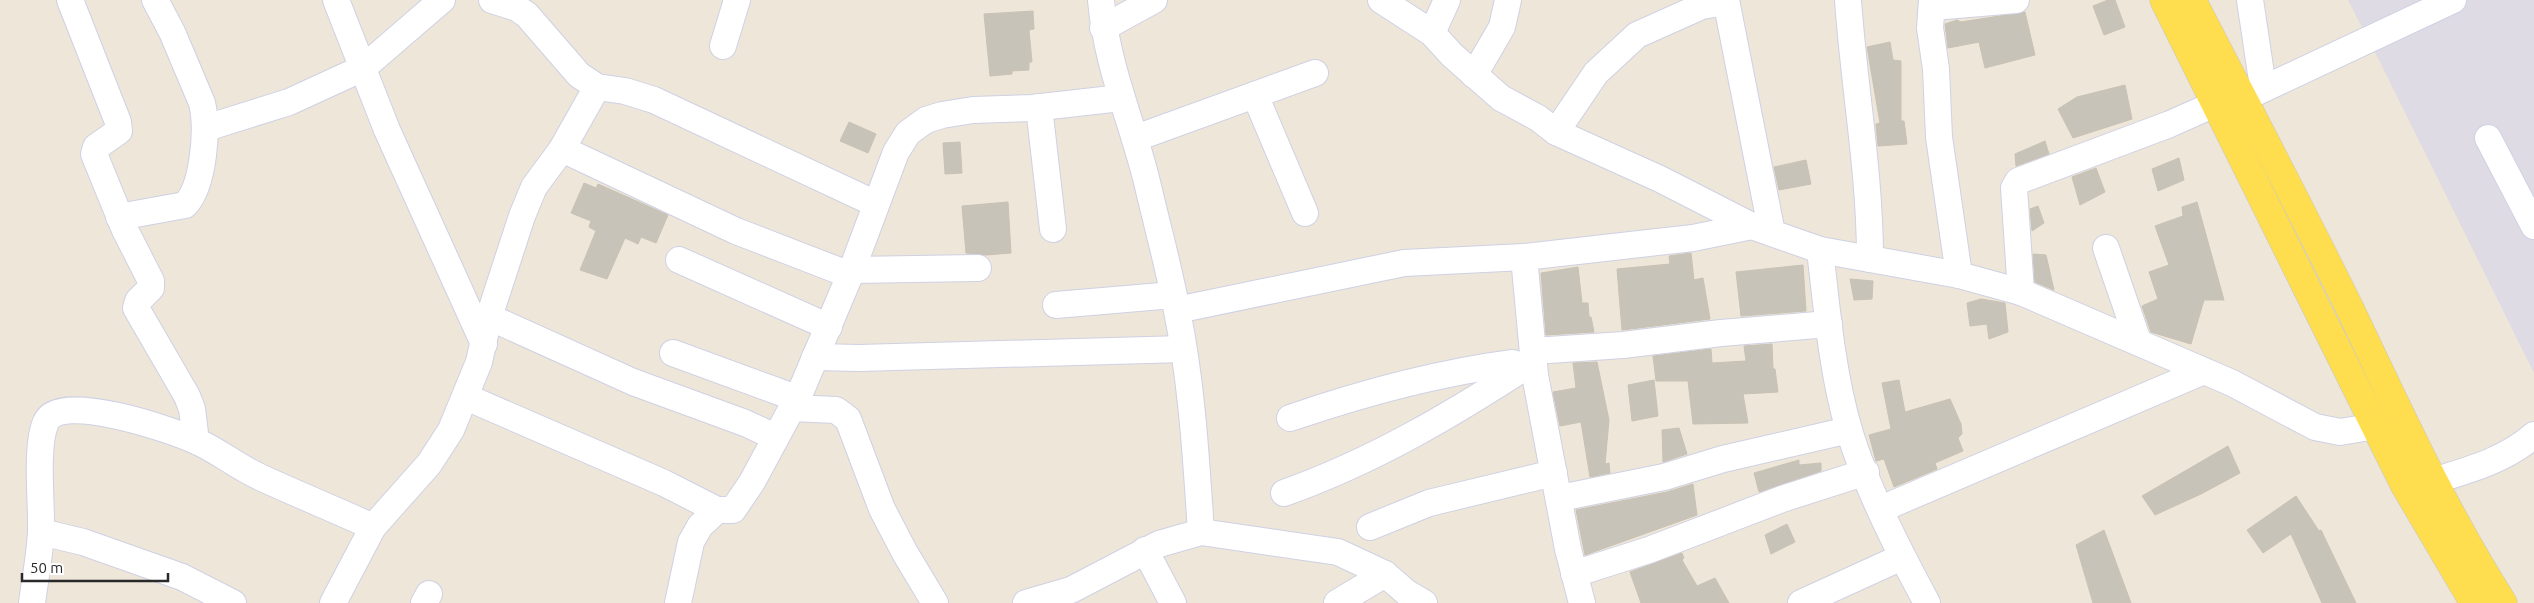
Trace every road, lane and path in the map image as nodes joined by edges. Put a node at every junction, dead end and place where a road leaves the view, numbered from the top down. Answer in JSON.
{"nodes":[{"id":1,"x":70,"y":0,"type":"edge"},
{"id":2,"x":155,"y":0,"type":"edge"},
{"id":3,"x":336,"y":0,"type":"edge"},
{"id":4,"x":442,"y":0,"type":"edge"},
{"id":5,"x":737,"y":0,"type":"edge"},
{"id":6,"x":1101,"y":0,"type":"edge"},
{"id":7,"x":1154,"y":0,"type":"edge"},
{"id":8,"x":1381,"y":0,"type":"edge"},
{"id":9,"x":1446,"y":0,"type":"edge"},
{"id":10,"x":1508,"y":0,"type":"edge"},
{"id":11,"x":1848,"y":0,"type":"edge"},
{"id":12,"x":2016,"y":0,"type":"edge"},
{"id":13,"x":2164,"y":0,"type":"edge"},
{"id":14,"x":2192,"y":0,"type":"edge"},
{"id":15,"x":2250,"y":0,"type":"edge"},
{"id":16,"x":2452,"y":0,"type":"edge"},
{"id":17,"x":1726,"y":1,"type":"edge"},
{"id":18,"x":505,"y":2,"type":"edge"},
{"id":19,"x":1932,"y":4,"type":"edge"},
{"id":20,"x":1103,"y":28,"type":"junction"},
{"id":21,"x":1432,"y":34,"type":"junction"},
{"id":22,"x":723,"y":46,"type":"dead end"},
{"id":23,"x":363,"y":68,"type":"junction"},
{"id":24,"x":1315,"y":73,"type":"dead end"},
{"id":25,"x":1474,"y":75,"type":"junction"},
{"id":26,"x":597,"y":87,"type":"junction"},
{"id":27,"x":1254,"y":95,"type":"junction"},
{"id":28,"x":2241,"y":96,"type":"junction"},
{"id":29,"x":1121,"y":98,"type":"junction"},
{"id":30,"x":1039,"y":107,"type":"junction"},
{"id":31,"x":206,"y":128,"type":"junction"},
{"id":32,"x":1556,"y":132,"type":"junction"},
{"id":33,"x":1136,"y":138,"type":"junction"},
{"id":34,"x":2488,"y":138,"type":"dead end"},
{"id":35,"x":562,"y":149,"type":"junction"},
{"id":36,"x":876,"y":204,"type":"junction"},
{"id":37,"x":1306,"y":213,"type":"dead end"},
{"id":38,"x":119,"y":217,"type":"junction"},
{"id":39,"x":2534,"y":226,"type":"edge"},
{"id":40,"x":1053,"y":229,"type":"dead end"},
{"id":41,"x":1762,"y":229,"type":"junction"},
{"id":42,"x":2106,"y":248,"type":"dead end"},
{"id":43,"x":1820,"y":250,"type":"junction"},
{"id":44,"x":1524,"y":257,"type":"junction"},
{"id":45,"x":679,"y":260,"type":"dead end"},
{"id":46,"x":1870,"y":260,"type":"junction"},
{"id":47,"x":978,"y":268,"type":"dead end"},
{"id":48,"x":851,"y":272,"type":"junction"},
{"id":49,"x":1959,"y":275,"type":"junction"},
{"id":50,"x":2021,"y":292,"type":"junction"},
{"id":51,"x":1175,"y":302,"type":"junction"},
{"id":52,"x":1056,"y":304,"type":"dead end"},
{"id":53,"x":489,"y":317,"type":"junction"},
{"id":54,"x":1829,"y":324,"type":"junction"},
{"id":55,"x":829,"y":328,"type":"junction"},
{"id":56,"x":2138,"y":341,"type":"junction"},
{"id":57,"x":484,"y":344,"type":"junction"},
{"id":58,"x":1183,"y":349,"type":"junction"},
{"id":59,"x":673,"y":352,"type":"dead end"},
{"id":60,"x":815,"y":357,"type":"junction"},
{"id":61,"x":1531,"y":359,"type":"junction"},
{"id":62,"x":2204,"y":372,"type":"junction"},
{"id":63,"x":466,"y":397,"type":"junction"},
{"id":64,"x":794,"y":403,"type":"junction"},
{"id":65,"x":1290,"y":418,"type":"dead end"},
{"id":66,"x":2376,"y":426,"type":"junction"},
{"id":67,"x":1849,"y":430,"type":"junction"},
{"id":68,"x":2534,"y":435,"type":"edge"},
{"id":69,"x":775,"y":437,"type":"junction"},
{"id":70,"x":196,"y":441,"type":"junction"},
{"id":71,"x":1866,"y":472,"type":"junction"},
{"id":72,"x":1554,"y":473,"type":"junction"},
{"id":73,"x":2433,"y":481,"type":"junction"},
{"id":74,"x":1284,"y":493,"type":"dead end"},
{"id":75,"x":1560,"y":498,"type":"junction"},
{"id":76,"x":1881,"y":509,"type":"junction"},
{"id":77,"x":717,"y":510,"type":"junction"},
{"id":78,"x":373,"y":527,"type":"junction"},
{"id":79,"x":1370,"y":527,"type":"dead end"},
{"id":80,"x":41,"y":532,"type":"junction"},
{"id":81,"x":1201,"y":532,"type":"junction"},
{"id":82,"x":1145,"y":550,"type":"junction"},
{"id":83,"x":1902,"y":557,"type":"junction"},
{"id":84,"x":1384,"y":574,"type":"junction"},
{"id":85,"x":1574,"y":574,"type":"junction"},
{"id":86,"x":32,"y":603,"type":"edge"},
{"id":87,"x":233,"y":603,"type":"edge"},
{"id":88,"x":334,"y":603,"type":"edge"},
{"id":89,"x":678,"y":603,"type":"edge"},
{"id":90,"x":935,"y":603,"type":"edge"},
{"id":91,"x":1026,"y":603,"type":"edge"},
{"id":92,"x":1173,"y":603,"type":"edge"},
{"id":93,"x":1337,"y":603,"type":"edge"},
{"id":94,"x":1424,"y":603,"type":"edge"},
{"id":95,"x":1582,"y":603,"type":"edge"},
{"id":96,"x":1801,"y":603,"type":"edge"},
{"id":97,"x":1927,"y":603,"type":"edge"},
{"id":98,"x":2474,"y":603,"type":"edge"},
{"id":99,"x":2503,"y":603,"type":"edge"}],
"edges":[{"from":1,"to":38,"type":"street"},
{"from":2,"to":31,"type":"street"},
{"from":3,"to":23,"type":"street"},
{"from":4,"to":23,"type":"street"},
{"from":5,"to":22,"type":"street"},
{"from":6,"to":20,"type":"street"},
{"from":7,"to":20,"type":"street"},
{"from":8,"to":21,"type":"street"},
{"from":9,"to":21,"type":"street"},
{"from":10,"to":25,"type":"street"},
{"from":11,"to":46,"type":"street"},
{"from":12,"to":19,"type":"street"},
{"from":13,"to":28,"type":"main road"},
{"from":14,"to":28,"type":"main road"},
{"from":15,"to":28,"type":"street"},
{"from":16,"to":28,"type":"street"},
{"from":17,"to":32,"type":"street"},
{"from":17,"to":41,"type":"street"},
{"from":18,"to":26,"type":"street"},
{"from":19,"to":49,"type":"street"},
{"from":20,"to":29,"type":"street"},
{"from":21,"to":25,"type":"street"},
{"from":23,"to":31,"type":"street"},
{"from":23,"to":57,"type":"street"},
{"from":24,"to":27,"type":"street"},
{"from":25,"to":32,"type":"street"},
{"from":26,"to":35,"type":"street"},
{"from":26,"to":36,"type":"street"},
{"from":27,"to":33,"type":"street"},
{"from":27,"to":37,"type":"street"},
{"from":28,"to":50,"type":"street"},
{"from":28,"to":66,"type":"main road"},
{"from":28,"to":73,"type":"main road"},
{"from":29,"to":30,"type":"street"},
{"from":29,"to":33,"type":"street"},
{"from":30,"to":36,"type":"street"},
{"from":30,"to":40,"type":"street"},
{"from":31,"to":38,"type":"street"},
{"from":32,"to":41,"type":"street"},
{"from":33,"to":51,"type":"street"},
{"from":34,"to":39,"type":"street"},
{"from":35,"to":48,"type":"street"},
{"from":35,"to":53,"type":"street"},
{"from":36,"to":48,"type":"street"},
{"from":38,"to":70,"type":"street"},
{"from":41,"to":43,"type":"street"},
{"from":41,"to":44,"type":"street"},
{"from":42,"to":56,"type":"street"},
{"from":43,"to":46,"type":"street"},
{"from":43,"to":54,"type":"street"},
{"from":44,"to":51,"type":"street"},
{"from":44,"to":61,"type":"street"},
{"from":45,"to":55,"type":"street"},
{"from":46,"to":49,"type":"street"},
{"from":47,"to":48,"type":"street"},
{"from":48,"to":55,"type":"street"},
{"from":49,"to":50,"type":"street"},
{"from":50,"to":56,"type":"street"},
{"from":51,"to":52,"type":"street"},
{"from":51,"to":58,"type":"street"},
{"from":53,"to":57,"type":"street"},
{"from":53,"to":69,"type":"street"},
{"from":54,"to":61,"type":"street"},
{"from":54,"to":67,"type":"street"},
{"from":55,"to":60,"type":"street"},
{"from":56,"to":62,"type":"street"},
{"from":57,"to":63,"type":"street"},
{"from":58,"to":60,"type":"street"},
{"from":58,"to":81,"type":"street"},
{"from":59,"to":64,"type":"street"},
{"from":60,"to":64,"type":"street"},
{"from":61,"to":65,"type":"street"},
{"from":61,"to":72,"type":"street"},
{"from":61,"to":74,"type":"street"},
{"from":62,"to":66,"type":"street"},
{"from":62,"to":76,"type":"street"},
{"from":63,"to":77,"type":"street"},
{"from":63,"to":78,"type":"street"},
{"from":64,"to":69,"type":"street"},
{"from":64,"to":90,"type":"street"},
{"from":66,"to":98,"type":"main road"},
{"from":67,"to":71,"type":"street"},
{"from":67,"to":75,"type":"street"},
{"from":68,"to":73,"type":"street"},
{"from":69,"to":77,"type":"street"},
{"from":70,"to":78,"type":"street"},
{"from":70,"to":80,"type":"street"},
{"from":71,"to":76,"type":"street"},
{"from":71,"to":85,"type":"street"},
{"from":72,"to":75,"type":"street"},
{"from":72,"to":79,"type":"street"},
{"from":73,"to":99,"type":"main road"},
{"from":75,"to":85,"type":"street"},
{"from":76,"to":83,"type":"street"},
{"from":77,"to":89,"type":"street"},
{"from":78,"to":88,"type":"street"},
{"from":80,"to":86,"type":"street"},
{"from":80,"to":87,"type":"street"},
{"from":81,"to":82,"type":"street"},
{"from":81,"to":84,"type":"street"},
{"from":82,"to":91,"type":"street"},
{"from":82,"to":92,"type":"street"},
{"from":83,"to":96,"type":"street"},
{"from":83,"to":97,"type":"street"},
{"from":84,"to":93,"type":"street"},
{"from":84,"to":94,"type":"street"},
{"from":85,"to":95,"type":"street"}]}
